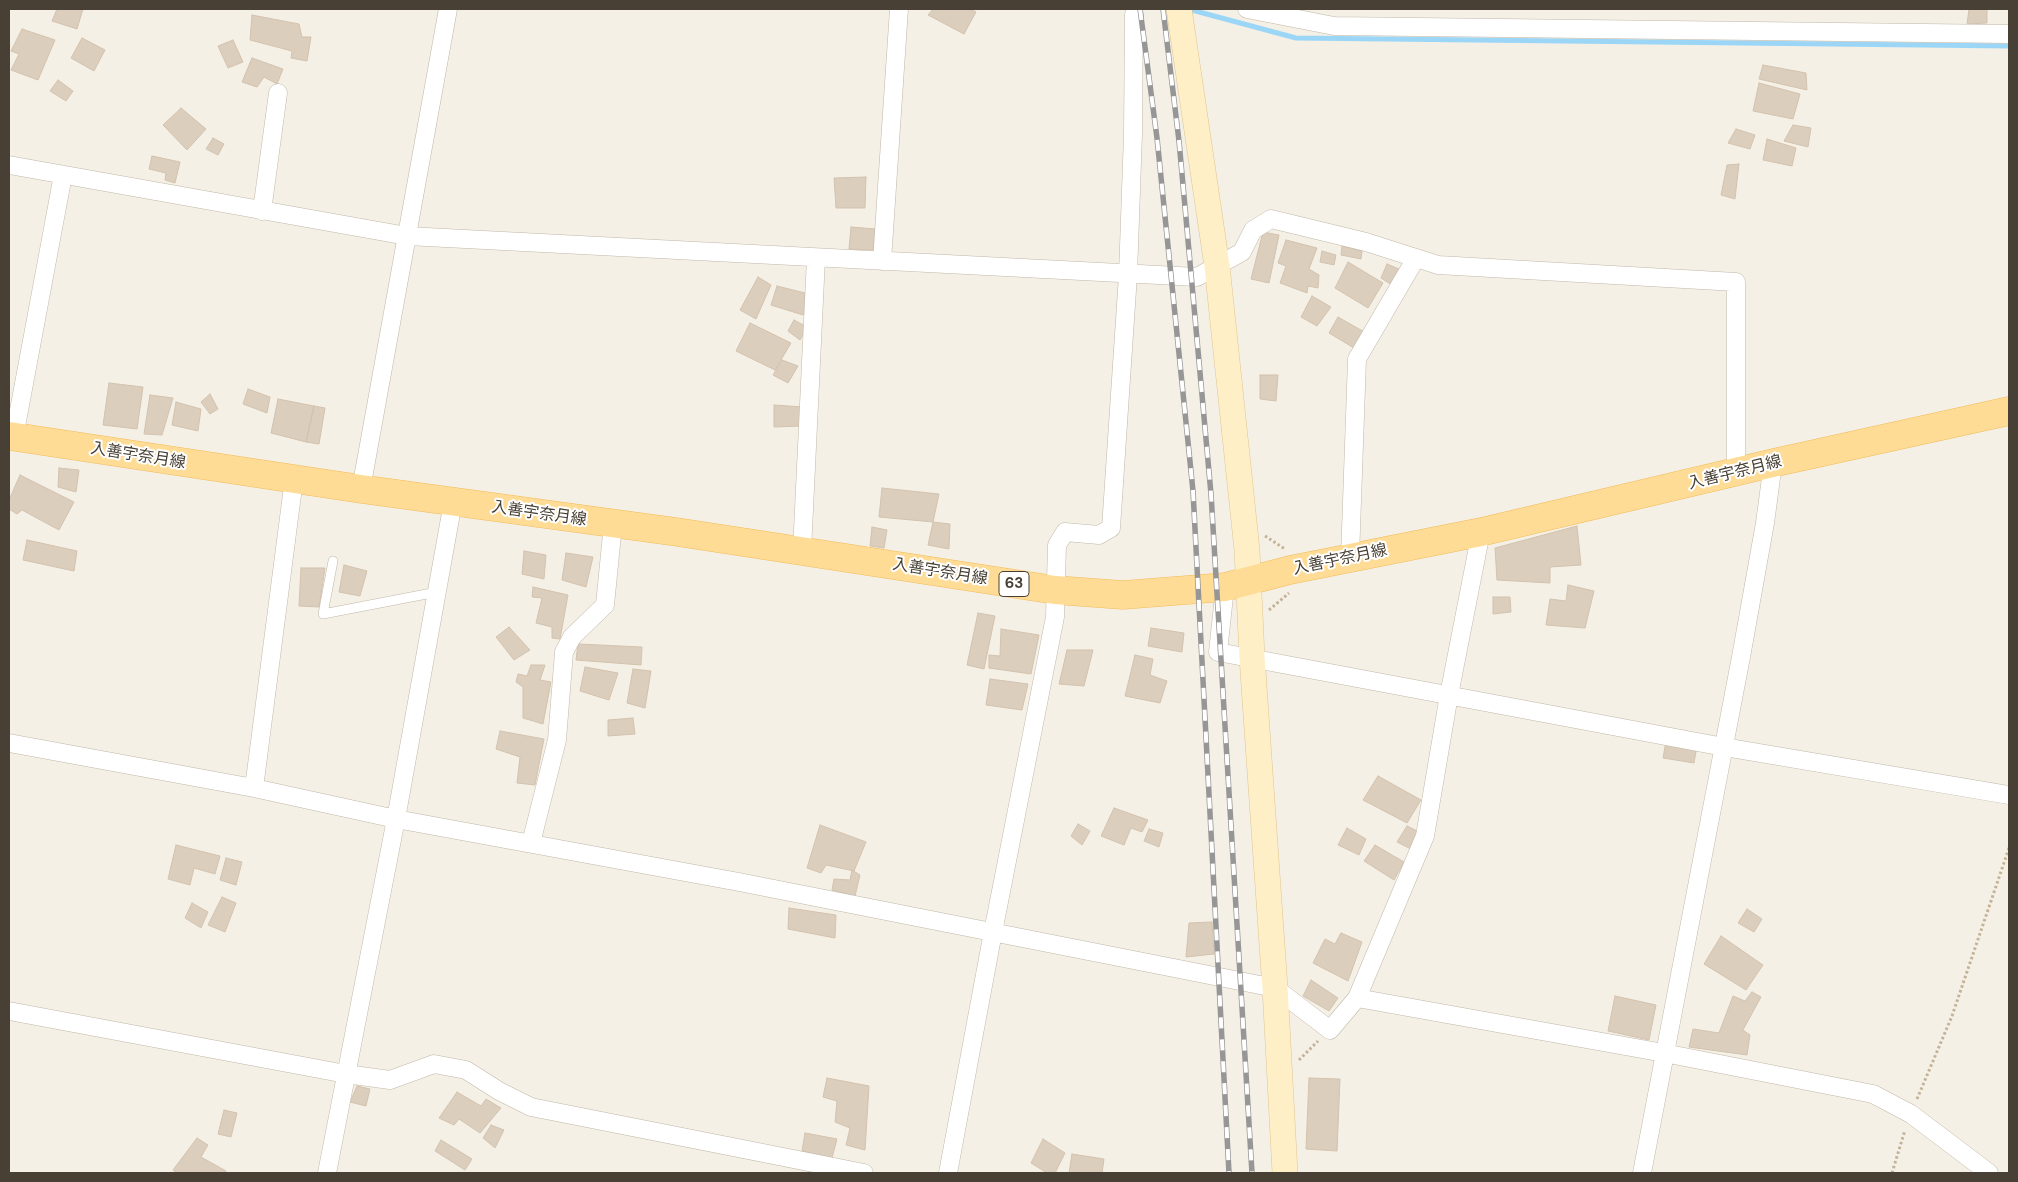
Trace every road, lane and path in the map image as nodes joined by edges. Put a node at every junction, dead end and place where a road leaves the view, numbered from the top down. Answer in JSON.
{"nodes":[{"id":1,"x":448,"y":9,"type":"edge"},
{"id":2,"x":899,"y":9,"type":"edge"},
{"id":3,"x":1179,"y":9,"type":"edge"},
{"id":4,"x":1248,"y":9,"type":"edge"},
{"id":5,"x":1134,"y":14,"type":"dead end"},
{"id":6,"x":2009,"y":34,"type":"edge"},
{"id":7,"x":278,"y":92,"type":"dead end"},
{"id":8,"x":9,"y":165,"type":"edge"},
{"id":9,"x":63,"y":175,"type":"junction"},
{"id":10,"x":262,"y":210,"type":"junction"},
{"id":11,"x":407,"y":236,"type":"junction"},
{"id":12,"x":816,"y":258,"type":"junction"},
{"id":13,"x":1416,"y":258,"type":"junction"},
{"id":14,"x":882,"y":261,"type":"junction"},
{"id":15,"x":1217,"y":266,"type":"junction"},
{"id":16,"x":1128,"y":274,"type":"junction"},
{"id":17,"x":2009,"y":411,"type":"edge"},
{"id":18,"x":11,"y":436,"type":"edge"},
{"id":19,"x":1773,"y":463,"type":"junction"},
{"id":20,"x":1736,"y":473,"type":"junction"},
{"id":21,"x":294,"y":479,"type":"junction"},
{"id":22,"x":361,"y":489,"type":"junction"},
{"id":23,"x":453,"y":502,"type":"junction"},
{"id":24,"x":613,"y":524,"type":"junction"},
{"id":25,"x":1481,"y":532,"type":"junction"},
{"id":26,"x":802,"y":552,"type":"junction"},
{"id":27,"x":1350,"y":558,"type":"junction"},
{"id":28,"x":333,"y":561,"type":"dead end"},
{"id":29,"x":1237,"y":584,"type":"junction"},
{"id":30,"x":1056,"y":590,"type":"junction"},
{"id":31,"x":437,"y":592,"type":"junction"},
{"id":32,"x":1252,"y":657,"type":"junction"},
{"id":33,"x":1449,"y":695,"type":"junction"},
{"id":34,"x":9,"y":743,"type":"edge"},
{"id":35,"x":1724,"y":746,"type":"junction"},
{"id":36,"x":254,"y":788,"type":"junction"},
{"id":37,"x":2009,"y":795,"type":"edge"},
{"id":38,"x":396,"y":819,"type":"junction"},
{"id":39,"x":531,"y":843,"type":"junction"},
{"id":40,"x":2009,"y":848,"type":"edge"},
{"id":41,"x":993,"y":932,"type":"junction"},
{"id":42,"x":1275,"y":988,"type":"junction"},
{"id":43,"x":1357,"y":998,"type":"junction"},
{"id":44,"x":9,"y":1011,"type":"edge"},
{"id":45,"x":1664,"y":1053,"type":"junction"},
{"id":46,"x":346,"y":1074,"type":"junction"},
{"id":47,"x":1910,"y":1114,"type":"junction"},
{"id":48,"x":327,"y":1173,"type":"edge"},
{"id":49,"x":864,"y":1173,"type":"edge"},
{"id":50,"x":948,"y":1173,"type":"edge"},
{"id":51,"x":1285,"y":1173,"type":"edge"},
{"id":52,"x":1642,"y":1173,"type":"edge"},
{"id":53,"x":1892,"y":1173,"type":"edge"},
{"id":54,"x":1989,"y":1173,"type":"edge"}],
"edges":[{"from":1,"to":11,"type":"street"},
{"from":2,"to":14,"type":"street"},
{"from":3,"to":15,"type":"street"},
{"from":4,"to":6,"type":"street"},
{"from":5,"to":16,"type":"street"},
{"from":7,"to":10,"type":"street"},
{"from":8,"to":9,"type":"street"},
{"from":9,"to":10,"type":"street"},
{"from":9,"to":18,"type":"street"},
{"from":10,"to":11,"type":"street"},
{"from":11,"to":12,"type":"street"},
{"from":11,"to":22,"type":"street"},
{"from":12,"to":14,"type":"street"},
{"from":12,"to":26,"type":"street"},
{"from":13,"to":15,"type":"street"},
{"from":13,"to":20,"type":"street"},
{"from":13,"to":27,"type":"street"},
{"from":14,"to":16,"type":"street"},
{"from":15,"to":16,"type":"street"},
{"from":15,"to":29,"type":"street"},
{"from":16,"to":30,"type":"street"},
{"from":17,"to":19,"type":"main road","name":"入善宇奈月線","number":"63"},
{"from":18,"to":21,"type":"main road","name":"入善宇奈月線","number":"63"},
{"from":19,"to":20,"type":"main road","name":"入善宇奈月線","number":"63"},
{"from":19,"to":35,"type":"street"},
{"from":20,"to":25,"type":"main road","name":"入善宇奈月線","number":"63"},
{"from":21,"to":22,"type":"main road","name":"入善宇奈月線","number":"63"},
{"from":21,"to":36,"type":"street"},
{"from":22,"to":23,"type":"main road","name":"入善宇奈月線","number":"63"},
{"from":23,"to":24,"type":"main road","name":"入善宇奈月線","number":"63"},
{"from":23,"to":31,"type":"street"},
{"from":24,"to":26,"type":"main road","name":"入善宇奈月線","number":"63"},
{"from":24,"to":39,"type":"street"},
{"from":25,"to":27,"type":"main road","name":"入善宇奈月線","number":"63"},
{"from":25,"to":33,"type":"street"},
{"from":26,"to":30,"type":"main road","name":"入善宇奈月線","number":"63"},
{"from":27,"to":29,"type":"main road","name":"入善宇奈月線","number":"63"},
{"from":28,"to":31,"type":"lane"},
{"from":29,"to":30,"type":"main road","name":"入善宇奈月線","number":"63"},
{"from":29,"to":32,"type":"street"},
{"from":29,"to":32,"type":"street"},
{"from":30,"to":41,"type":"street"},
{"from":31,"to":38,"type":"street"},
{"from":32,"to":33,"type":"street"},
{"from":32,"to":42,"type":"street"},
{"from":33,"to":35,"type":"street"},
{"from":33,"to":43,"type":"street"},
{"from":34,"to":36,"type":"street"},
{"from":35,"to":37,"type":"street"},
{"from":35,"to":45,"type":"street"},
{"from":36,"to":38,"type":"street"},
{"from":38,"to":39,"type":"street"},
{"from":38,"to":46,"type":"street"},
{"from":39,"to":41,"type":"street"},
{"from":40,"to":47,"type":"path"},
{"from":41,"to":42,"type":"street"},
{"from":41,"to":50,"type":"street"},
{"from":42,"to":43,"type":"street"},
{"from":42,"to":51,"type":"street"},
{"from":43,"to":45,"type":"street"},
{"from":44,"to":46,"type":"street"},
{"from":45,"to":47,"type":"street"},
{"from":45,"to":52,"type":"street"},
{"from":46,"to":48,"type":"street"},
{"from":46,"to":49,"type":"street"},
{"from":47,"to":53,"type":"path"},
{"from":47,"to":54,"type":"street"}]}
